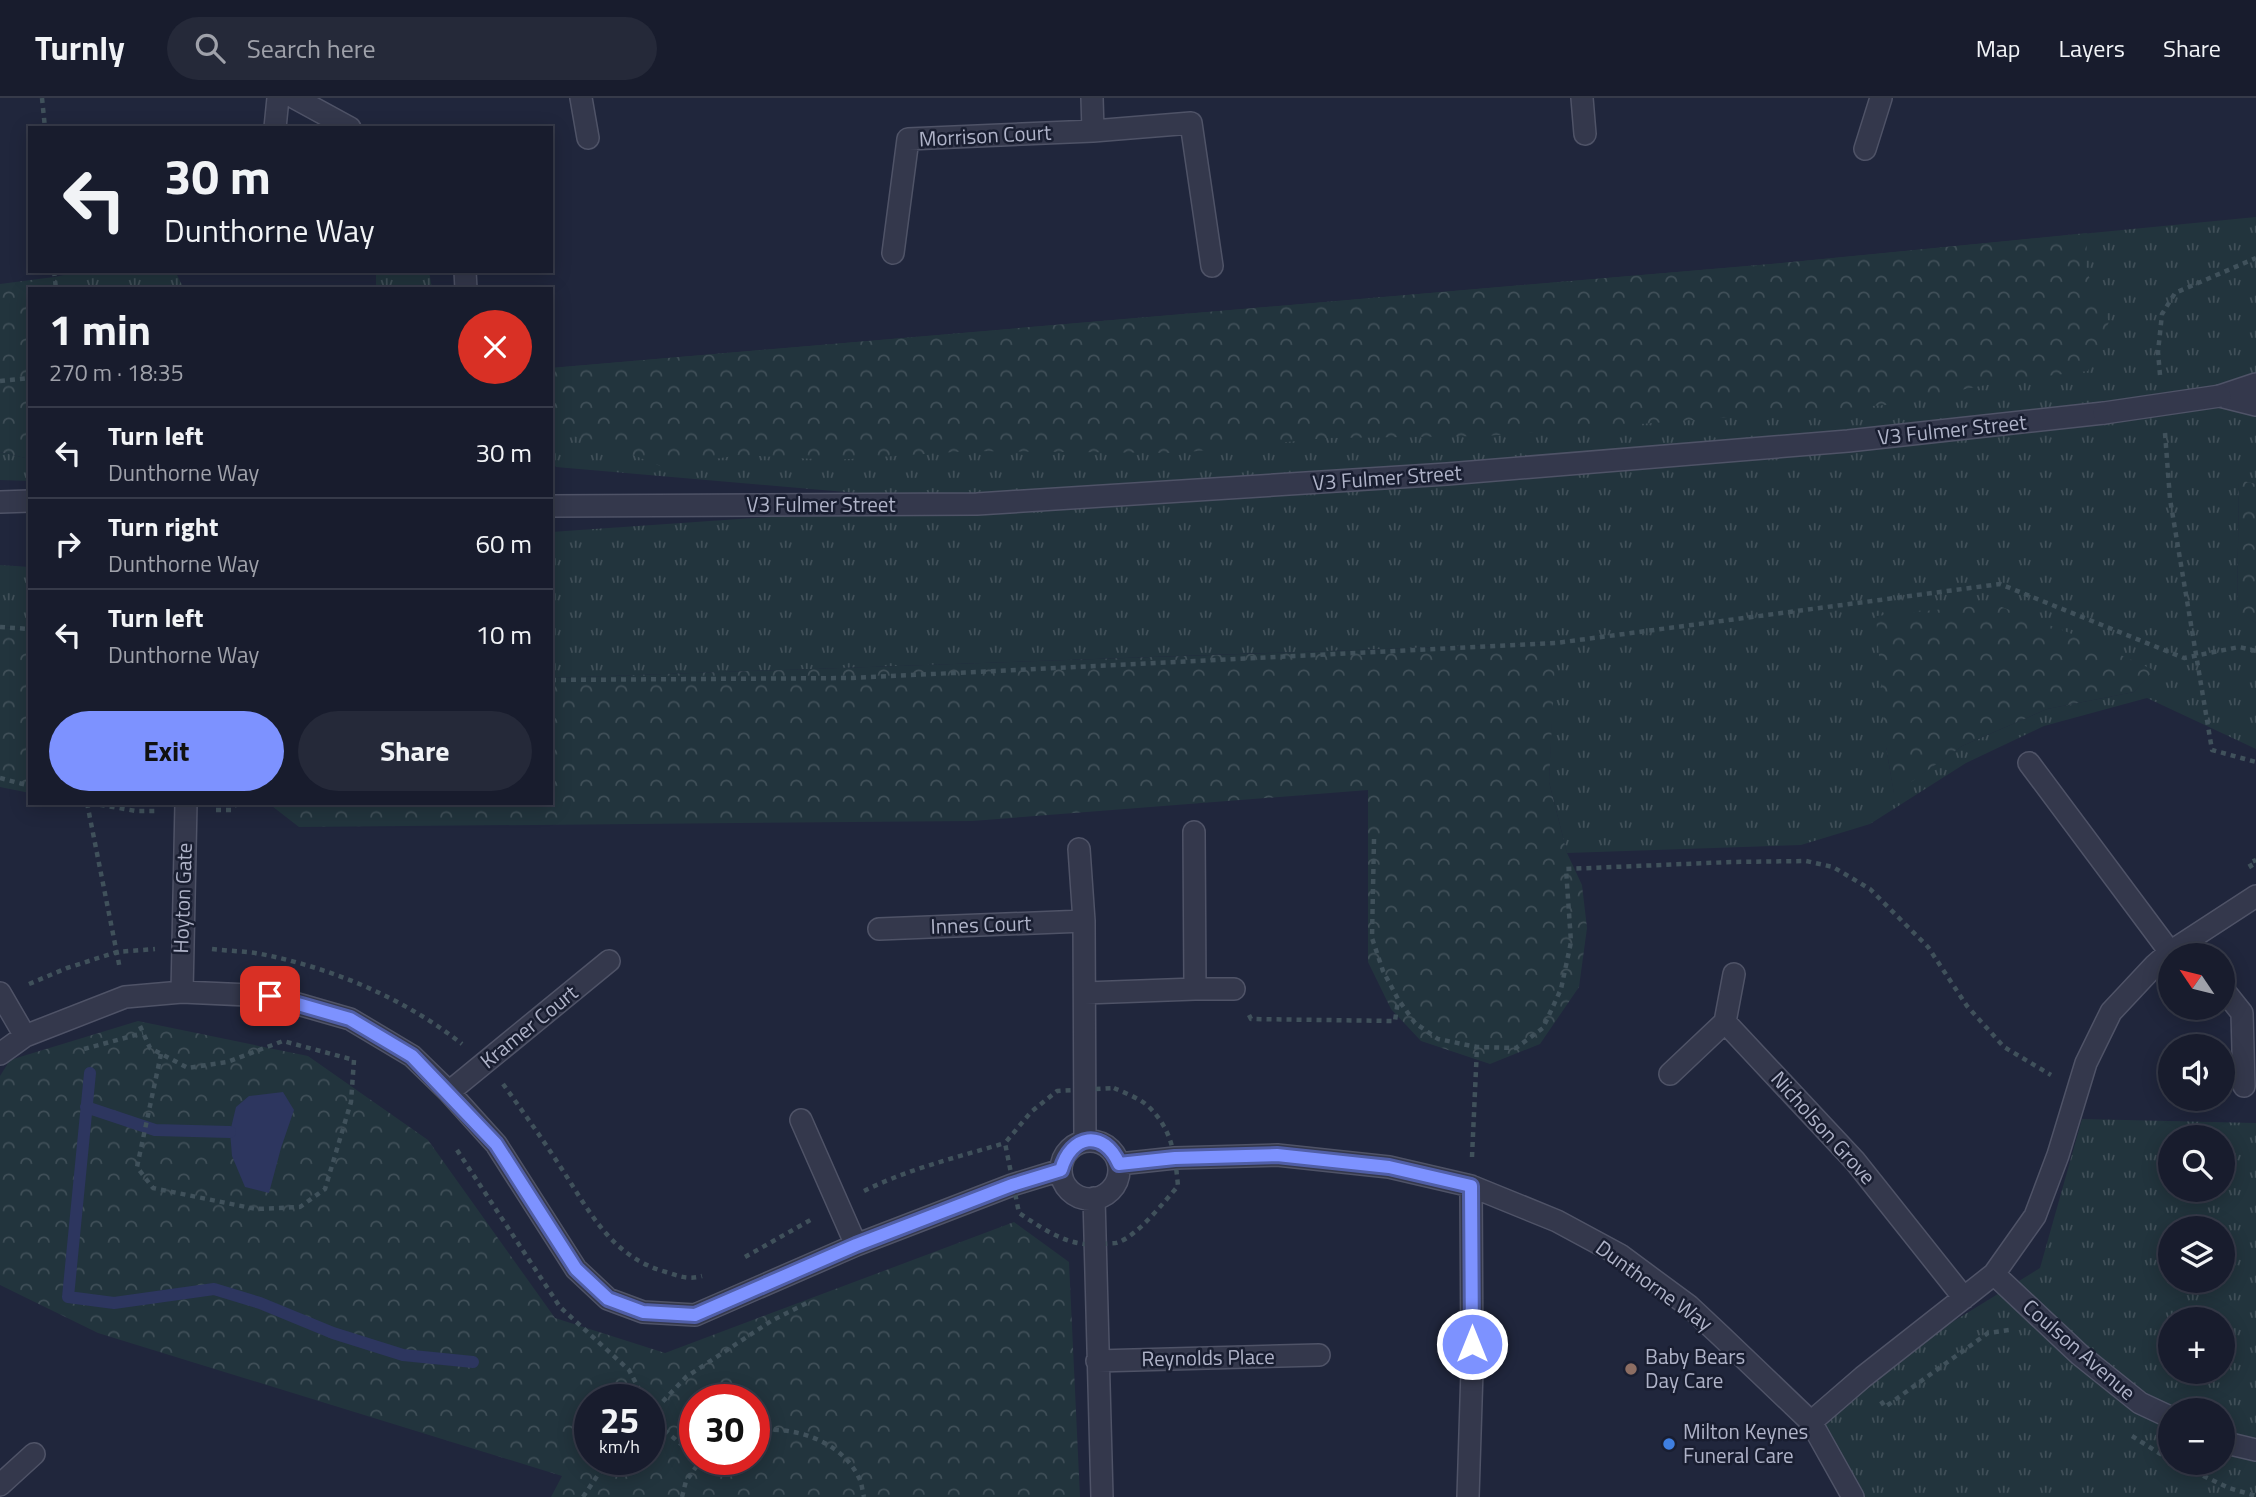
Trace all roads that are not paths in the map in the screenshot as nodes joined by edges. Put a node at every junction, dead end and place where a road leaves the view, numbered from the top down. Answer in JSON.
{"nodes":[{"id":1,"x":278,"y":98,"type":"edge"},
{"id":2,"x":295,"y":98,"type":"edge"},
{"id":3,"x":581,"y":98,"type":"edge"},
{"id":4,"x":1092,"y":98,"type":"edge"},
{"id":5,"x":1582,"y":98,"type":"edge"},
{"id":6,"x":1881,"y":98,"type":"edge"},
{"id":7,"x":275,"y":126,"type":"edge"},
{"id":8,"x":346,"y":126,"type":"edge"},
{"id":9,"x":1093,"y":131,"type":"junction"},
{"id":10,"x":1585,"y":134,"type":"dead end"},
{"id":11,"x":588,"y":138,"type":"dead end"},
{"id":12,"x":1865,"y":149,"type":"dead end"},
{"id":13,"x":893,"y":253,"type":"dead end"},
{"id":14,"x":1212,"y":266,"type":"dead end"},
{"id":15,"x":2256,"y":384,"type":"edge"},
{"id":16,"x":2220,"y":396,"type":"junction"},
{"id":17,"x":2256,"y":405,"type":"edge"},
{"id":18,"x":28,"y":501,"type":"edge"},
{"id":19,"x":1,"y":502,"type":"edge"},
{"id":20,"x":553,"y":506,"type":"edge"},
{"id":21,"x":2029,"y":762,"type":"dead end"},
{"id":22,"x":186,"y":805,"type":"edge"},
{"id":23,"x":1194,"y":832,"type":"dead end"},
{"id":24,"x":1079,"y":849,"type":"dead end"},
{"id":25,"x":2256,"y":896,"type":"edge"},
{"id":26,"x":1084,"y":920,"type":"junction"},
{"id":27,"x":879,"y":929,"type":"dead end"},
{"id":28,"x":2179,"y":943,"type":"edge"},
{"id":29,"x":2194,"y":943,"type":"edge"},
{"id":30,"x":608,"y":961,"type":"dead end"},
{"id":31,"x":2158,"y":963,"type":"edge"},
{"id":32,"x":1734,"y":974,"type":"dead end"},
{"id":33,"x":1195,"y":989,"type":"junction"},
{"id":34,"x":1234,"y":989,"type":"road end"},
{"id":35,"x":182,"y":992,"type":"junction"},
{"id":36,"x":0,"y":993,"type":"edge"},
{"id":37,"x":1085,"y":993,"type":"junction"},
{"id":38,"x":2235,"y":1004,"type":"edge"},
{"id":39,"x":1725,"y":1021,"type":"junction"},
{"id":40,"x":26,"y":1036,"type":"junction"},
{"id":41,"x":0,"y":1054,"type":"edge"},
{"id":42,"x":1670,"y":1074,"type":"dead end"},
{"id":43,"x":2244,"y":1086,"type":"dead end"},
{"id":44,"x":449,"y":1093,"type":"junction"},
{"id":45,"x":801,"y":1120,"type":"dead end"},
{"id":46,"x":1086,"y":1141,"type":"junction"},
{"id":47,"x":1119,"y":1164,"type":"junction"},
{"id":48,"x":1061,"y":1170,"type":"junction"},
{"id":49,"x":1471,"y":1186,"type":"junction"},
{"id":50,"x":1094,"y":1198,"type":"junction"},
{"id":51,"x":856,"y":1245,"type":"junction"},
{"id":52,"x":1994,"y":1274,"type":"junction"},
{"id":53,"x":1964,"y":1298,"type":"junction"},
{"id":54,"x":1319,"y":1355,"type":"dead end"},
{"id":55,"x":1097,"y":1361,"type":"junction"},
{"id":56,"x":2158,"y":1411,"type":"edge"},
{"id":57,"x":1811,"y":1422,"type":"junction"},
{"id":58,"x":2235,"y":1444,"type":"edge"},
{"id":59,"x":2256,"y":1450,"type":"edge"},
{"id":60,"x":34,"y":1454,"type":"dead end"},
{"id":61,"x":0,"y":1485,"type":"edge"},
{"id":62,"x":1102,"y":1497,"type":"edge"},
{"id":63,"x":1468,"y":1497,"type":"edge"},
{"id":64,"x":1853,"y":1497,"type":"edge"}],
"edges":[{"from":1,"to":7,"type":"street"},
{"from":2,"to":8,"type":"street"},
{"from":3,"to":11,"type":"street"},
{"from":4,"to":9,"type":"street"},
{"from":5,"to":10,"type":"street"},
{"from":6,"to":12,"type":"street"},
{"from":9,"to":13,"type":"street","name":"Morrison Court"},
{"from":9,"to":14,"type":"street","name":"Morrison Court"},
{"from":15,"to":16,"type":"street","name":"V3 Fulmer Street"},
{"from":16,"to":17,"type":"street","name":"V3 Fulmer Street"},
{"from":16,"to":20,"type":"street","name":"V3 Fulmer Street","bridge":true},
{"from":18,"to":19,"type":"street"},
{"from":21,"to":28,"type":"street"},
{"from":22,"to":35,"type":"street","name":"Hoyton Gate"},
{"from":23,"to":33,"type":"street"},
{"from":24,"to":26,"type":"street"},
{"from":25,"to":29,"type":"street"},
{"from":26,"to":27,"type":"street","name":"Innes Court"},
{"from":26,"to":37,"type":"street"},
{"from":30,"to":44,"type":"street","name":"Kramer Court"},
{"from":31,"to":52,"type":"street"},
{"from":32,"to":39,"type":"street"},
{"from":33,"to":34,"type":"street"},
{"from":33,"to":37,"type":"street"},
{"from":35,"to":40,"type":"street"},
{"from":35,"to":44,"type":"street"},
{"from":36,"to":40,"type":"street"},
{"from":37,"to":46,"type":"street"},
{"from":38,"to":43,"type":"street"},
{"from":39,"to":42,"type":"street"},
{"from":39,"to":53,"type":"street","name":"Nicholson Grove"},
{"from":40,"to":41,"type":"street"},
{"from":44,"to":51,"type":"street"},
{"from":45,"to":51,"type":"street"},
{"from":46,"to":47,"type":"street"},
{"from":46,"to":48,"type":"street"},
{"from":47,"to":49,"type":"street","name":"Dunthorne Way"},
{"from":47,"to":50,"type":"street"},
{"from":48,"to":50,"type":"street"},
{"from":48,"to":51,"type":"street"},
{"from":49,"to":57,"type":"street","name":"Dunthorne Way"},
{"from":49,"to":63,"type":"street"},
{"from":50,"to":55,"type":"street"},
{"from":52,"to":53,"type":"street"},
{"from":52,"to":56,"type":"street","name":"Coulson Avenue"},
{"from":53,"to":57,"type":"street"},
{"from":54,"to":55,"type":"street","name":"Reynolds Place"},
{"from":55,"to":62,"type":"street"},
{"from":57,"to":64,"type":"street","name":"Dunthorne Way"},
{"from":58,"to":59,"type":"street"},
{"from":60,"to":61,"type":"street"}]}
